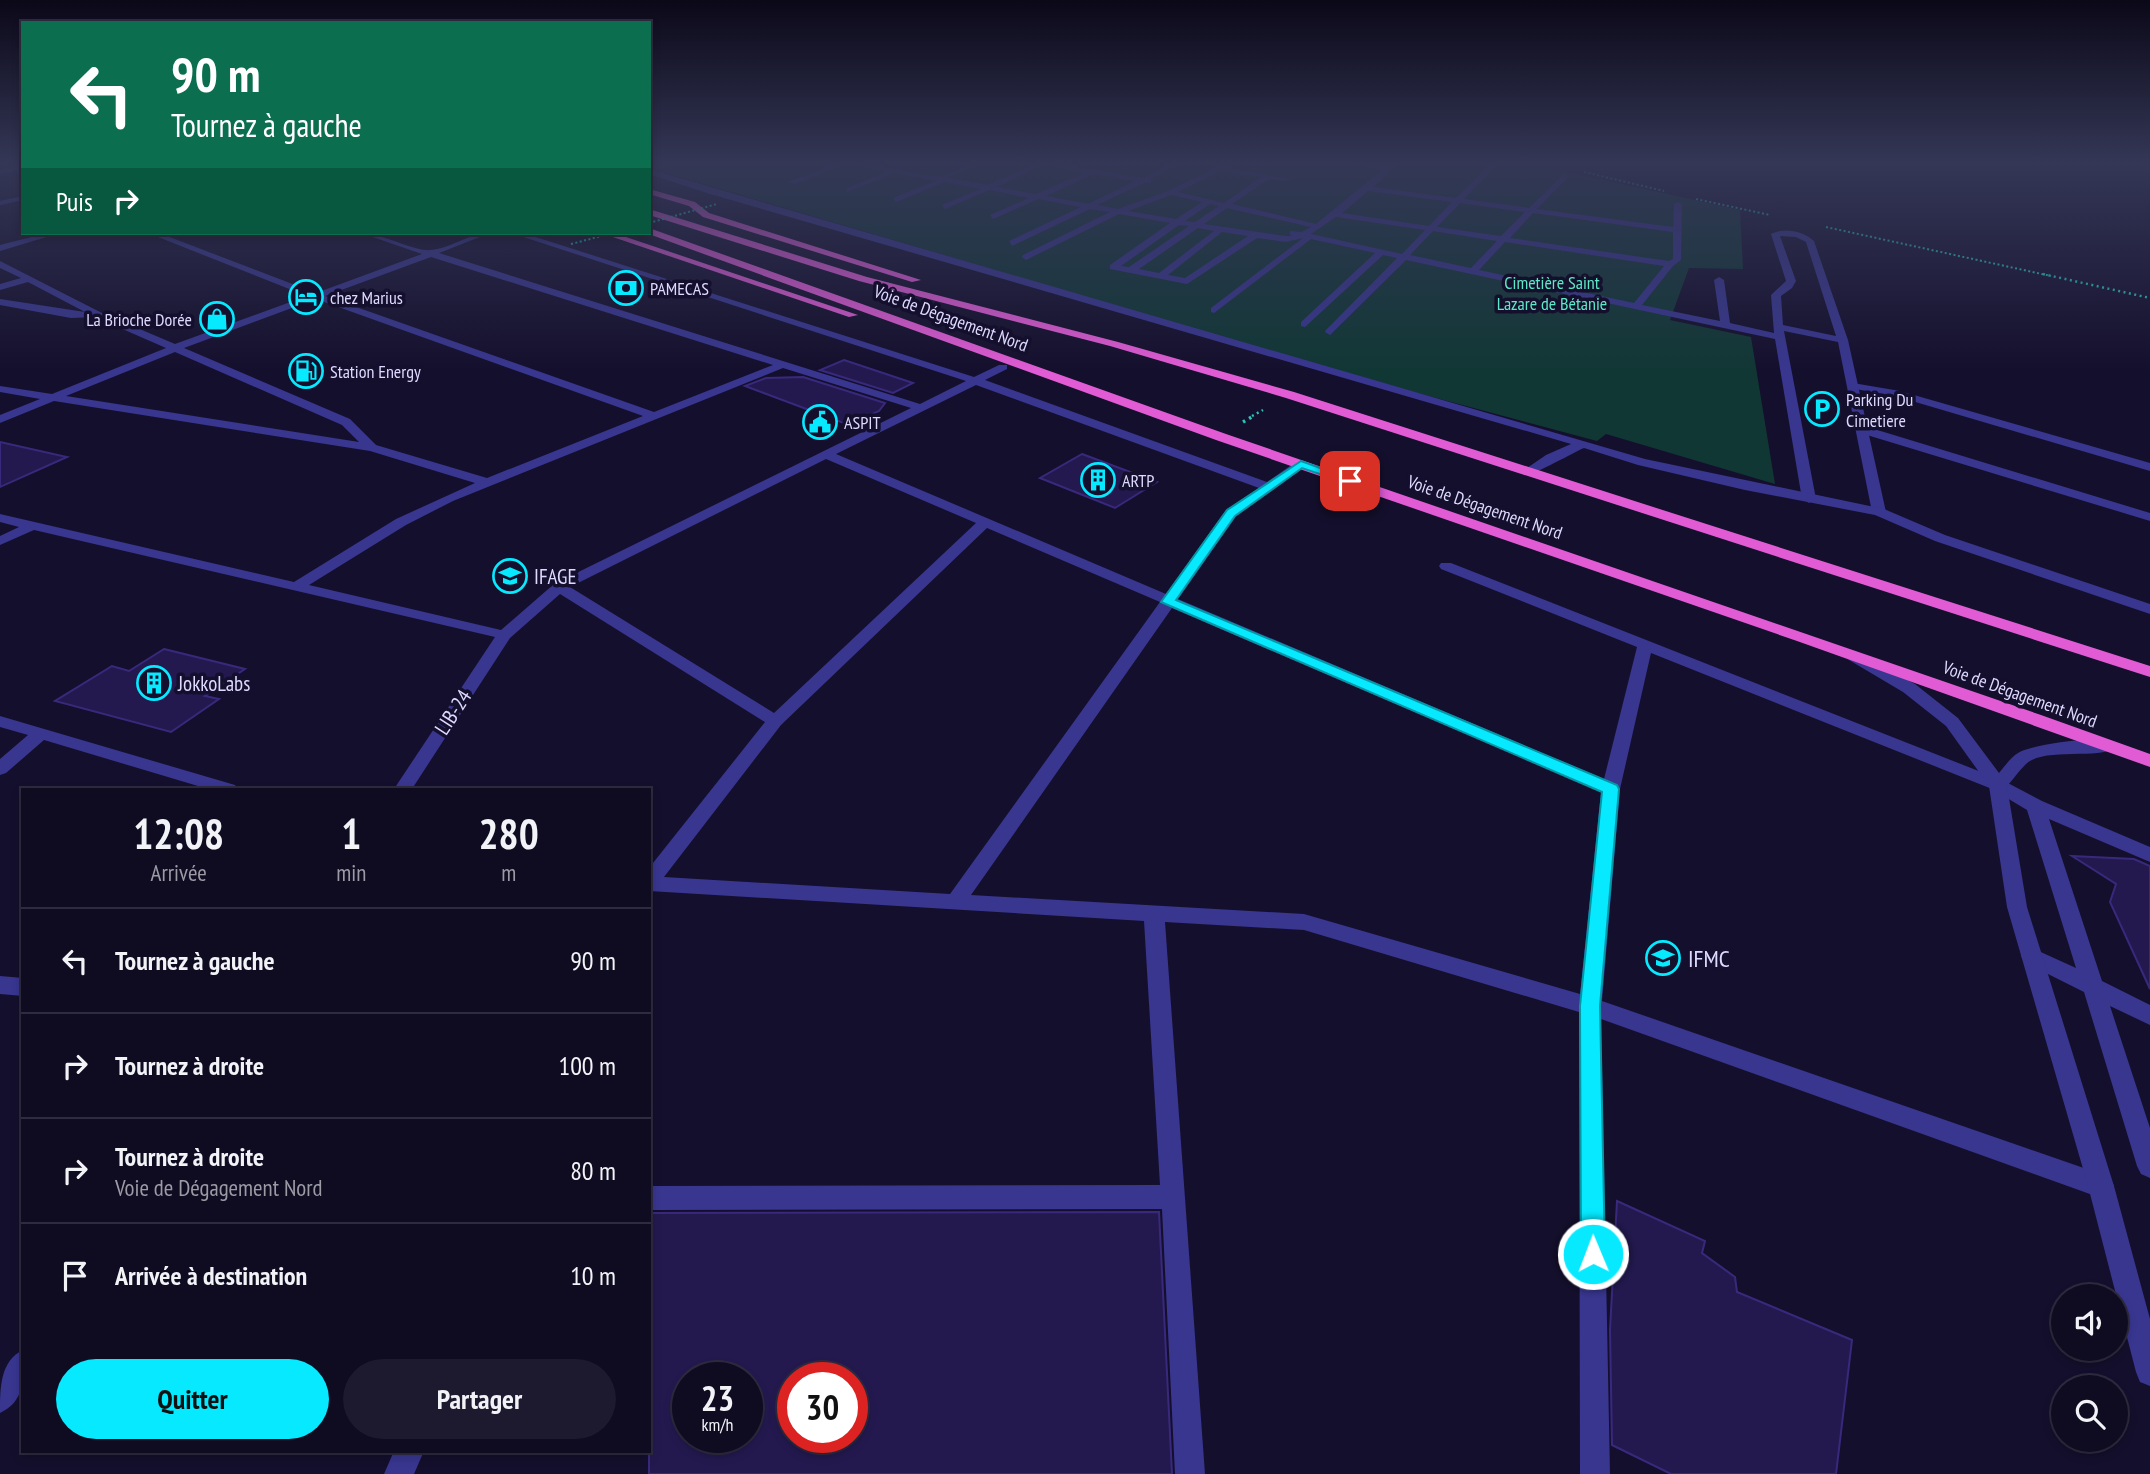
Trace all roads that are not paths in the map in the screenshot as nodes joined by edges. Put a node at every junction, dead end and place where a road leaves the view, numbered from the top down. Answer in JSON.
{"nodes":[{"id":1,"x":657,"y":234,"type":"edge"},
{"id":2,"x":719,"y":234,"type":"edge"},
{"id":3,"x":765,"y":234,"type":"edge"},
{"id":4,"x":861,"y":234,"type":"edge"},
{"id":5,"x":1032,"y":234,"type":"edge"},
{"id":6,"x":1073,"y":234,"type":"edge"},
{"id":7,"x":1160,"y":234,"type":"edge"},
{"id":8,"x":1185,"y":234,"type":"edge"},
{"id":9,"x":1215,"y":234,"type":"edge"},
{"id":10,"x":1249,"y":234,"type":"edge"},
{"id":11,"x":1297,"y":234,"type":"edge"},
{"id":12,"x":1426,"y":234,"type":"edge"},
{"id":13,"x":1469,"y":234,"type":"edge"},
{"id":14,"x":1509,"y":234,"type":"edge"},
{"id":15,"x":1678,"y":234,"type":"edge"},
{"id":16,"x":49,"y":235,"type":"edge"},
{"id":17,"x":157,"y":235,"type":"edge"},
{"id":18,"x":371,"y":235,"type":"edge"},
{"id":19,"x":476,"y":235,"type":"edge"},
{"id":20,"x":480,"y":235,"type":"edge"},
{"id":21,"x":483,"y":235,"type":"edge"},
{"id":22,"x":522,"y":235,"type":"edge"},
{"id":23,"x":611,"y":235,"type":"edge"},
{"id":24,"x":1256,"y":235,"type":"junction"},
{"id":25,"x":1093,"y":236,"type":"dead end"},
{"id":26,"x":1308,"y":236,"type":"junction"},
{"id":27,"x":470,"y":238,"type":"junction"},
{"id":28,"x":1504,"y":239,"type":"junction"},
{"id":29,"x":1082,"y":241,"type":"dead end"},
{"id":30,"x":1012,"y":243,"type":"dead end"},
{"id":31,"x":0,"y":248,"type":"edge"},
{"id":32,"x":1382,"y":251,"type":"junction"},
{"id":33,"x":428,"y":253,"type":"junction"},
{"id":34,"x":1405,"y":256,"type":"junction"},
{"id":35,"x":1026,"y":257,"type":"dead end"},
{"id":36,"x":0,"y":264,"type":"edge"},
{"id":37,"x":1670,"y":264,"type":"junction"},
{"id":38,"x":1130,"y":271,"type":"junction"},
{"id":39,"x":1473,"y":271,"type":"junction"},
{"id":40,"x":1159,"y":277,"type":"junction"},
{"id":41,"x":29,"y":279,"type":"junction"},
{"id":42,"x":1719,"y":280,"type":"dead end"},
{"id":43,"x":0,"y":287,"type":"edge"},
{"id":44,"x":825,"y":291,"type":"joint"},
{"id":45,"x":316,"y":296,"type":"junction"},
{"id":46,"x":0,"y":302,"type":"edge"},
{"id":47,"x":1637,"y":304,"type":"junction"},
{"id":48,"x":1214,"y":310,"type":"dead end"},
{"id":49,"x":98,"y":315,"type":"junction"},
{"id":50,"x":1306,"y":324,"type":"dead end"},
{"id":51,"x":1725,"y":324,"type":"junction"},
{"id":52,"x":1330,"y":332,"type":"dead end"},
{"id":53,"x":1779,"y":332,"type":"junction"},
{"id":54,"x":1843,"y":340,"type":"junction"},
{"id":55,"x":1114,"y":344,"type":"junction"},
{"id":56,"x":174,"y":348,"type":"junction"},
{"id":57,"x":781,"y":365,"type":"junction"},
{"id":58,"x":1003,"y":367,"type":"junction"},
{"id":59,"x":976,"y":381,"type":"junction"},
{"id":60,"x":1853,"y":386,"type":"junction"},
{"id":61,"x":0,"y":390,"type":"edge"},
{"id":62,"x":1290,"y":395,"type":"joint"},
{"id":63,"x":1108,"y":396,"type":"junction"},
{"id":64,"x":49,"y":399,"type":"junction"},
{"id":65,"x":922,"y":408,"type":"junction"},
{"id":66,"x":655,"y":416,"type":"junction"},
{"id":67,"x":0,"y":419,"type":"edge"},
{"id":68,"x":1861,"y":429,"type":"junction"},
{"id":69,"x":1583,"y":444,"type":"junction"},
{"id":70,"x":372,"y":448,"type":"junction"},
{"id":71,"x":827,"y":455,"type":"junction"},
{"id":72,"x":1301,"y":464,"type":"junction"},
{"id":73,"x":2150,"y":467,"type":"edge"},
{"id":74,"x":1532,"y":471,"type":"junction"},
{"id":75,"x":487,"y":482,"type":"junction"},
{"id":76,"x":1269,"y":487,"type":"junction"},
{"id":77,"x":1809,"y":499,"type":"junction"},
{"id":78,"x":1878,"y":512,"type":"junction"},
{"id":79,"x":0,"y":517,"type":"edge"},
{"id":80,"x":2150,"y":517,"type":"edge"},
{"id":81,"x":985,"y":522,"type":"junction"},
{"id":82,"x":33,"y":525,"type":"junction"},
{"id":83,"x":0,"y":541,"type":"edge"},
{"id":84,"x":1446,"y":566,"type":"dead end"},
{"id":85,"x":296,"y":587,"type":"junction"},
{"id":86,"x":559,"y":587,"type":"junction"},
{"id":87,"x":1168,"y":602,"type":"junction"},
{"id":88,"x":2150,"y":609,"type":"edge"},
{"id":89,"x":504,"y":635,"type":"junction"},
{"id":90,"x":1645,"y":645,"type":"junction"},
{"id":91,"x":1849,"y":654,"type":"junction"},
{"id":92,"x":2150,"y":672,"type":"edge"},
{"id":93,"x":0,"y":720,"type":"edge"},
{"id":94,"x":775,"y":721,"type":"junction"},
{"id":95,"x":41,"y":733,"type":"junction"},
{"id":96,"x":2109,"y":746,"type":"junction"},
{"id":97,"x":2150,"y":761,"type":"edge"},
{"id":98,"x":0,"y":769,"type":"edge"},
{"id":99,"x":1998,"y":785,"type":"junction"},
{"id":100,"x":225,"y":788,"type":"edge"},
{"id":101,"x":404,"y":788,"type":"edge"},
{"id":102,"x":1611,"y":789,"type":"junction"},
{"id":103,"x":2035,"y":806,"type":"junction"},
{"id":104,"x":2150,"y":855,"type":"edge"},
{"id":105,"x":651,"y":880,"type":"edge"},
{"id":106,"x":651,"y":883,"type":"edge"},
{"id":107,"x":955,"y":902,"type":"junction"},
{"id":108,"x":1154,"y":913,"type":"junction"},
{"id":109,"x":2032,"y":956,"type":"junction"},
{"id":110,"x":0,"y":985,"type":"edge"},
{"id":111,"x":21,"y":987,"type":"edge"},
{"id":112,"x":2093,"y":988,"type":"junction"},
{"id":113,"x":1590,"y":1006,"type":"junction"},
{"id":114,"x":2150,"y":1016,"type":"edge"},
{"id":115,"x":2150,"y":1166,"type":"edge"},
{"id":116,"x":2101,"y":1186,"type":"junction"},
{"id":117,"x":1174,"y":1197,"type":"junction"},
{"id":118,"x":651,"y":1198,"type":"edge"},
{"id":119,"x":21,"y":1367,"type":"edge"},
{"id":120,"x":2150,"y":1372,"type":"edge"},
{"id":121,"x":0,"y":1398,"type":"edge"},
{"id":122,"x":408,"y":1453,"type":"edge"},
{"id":123,"x":399,"y":1474,"type":"edge"},
{"id":124,"x":1190,"y":1474,"type":"edge"},
{"id":125,"x":1595,"y":1474,"type":"edge"}],
"edges":[{"from":1,"to":44,"type":"highway","name":"Voie de Dégagement Nord"},
{"from":2,"to":55,"type":"highway","name":"Voie de Dégagement Nord","bridge":true},
{"from":3,"to":55,"type":"highway"},
{"from":4,"to":69,"type":"street"},
{"from":5,"to":30,"type":"street"},
{"from":6,"to":35,"type":"street"},
{"from":7,"to":38,"type":"street"},
{"from":8,"to":38,"type":"street"},
{"from":9,"to":40,"type":"street"},
{"from":10,"to":24,"type":"street"},
{"from":11,"to":26,"type":"street"},
{"from":12,"to":34,"type":"street"},
{"from":13,"to":28,"type":"street"},
{"from":14,"to":28,"type":"street"},
{"from":15,"to":37,"type":"street"},
{"from":16,"to":31,"type":"street"},
{"from":17,"to":45,"type":"street"},
{"from":18,"to":33,"type":"street"},
{"from":19,"to":27,"type":"street"},
{"from":20,"to":27,"type":"street"},
{"from":21,"to":27,"type":"street"},
{"from":22,"to":59,"type":"street"},
{"from":23,"to":58,"type":"highway"},
{"from":24,"to":26,"type":"street"},
{"from":24,"to":40,"type":"street"},
{"from":25,"to":29,"type":"street"},
{"from":26,"to":32,"type":"street"},
{"from":26,"to":48,"type":"street"},
{"from":27,"to":33,"type":"street"},
{"from":28,"to":37,"type":"street"},
{"from":28,"to":39,"type":"street"},
{"from":32,"to":34,"type":"street"},
{"from":32,"to":50,"type":"street"},
{"from":33,"to":45,"type":"street"},
{"from":33,"to":57,"type":"street"},
{"from":34,"to":39,"type":"street"},
{"from":34,"to":52,"type":"street"},
{"from":36,"to":41,"type":"street"},
{"from":37,"to":47,"type":"street"},
{"from":38,"to":40,"type":"street"},
{"from":39,"to":47,"type":"street"},
{"from":41,"to":43,"type":"street"},
{"from":41,"to":49,"type":"street"},
{"from":42,"to":51,"type":"street"},
{"from":44,"to":63,"type":"highway","name":"Voie de Dégagement Nord"},
{"from":45,"to":56,"type":"street"},
{"from":45,"to":66,"type":"street"},
{"from":46,"to":49,"type":"street"},
{"from":47,"to":51,"type":"street"},
{"from":49,"to":56,"type":"street"},
{"from":51,"to":53,"type":"street"},
{"from":53,"to":54,"type":"street"},
{"from":53,"to":54,"type":"street"},
{"from":53,"to":77,"type":"street"},
{"from":54,"to":60,"type":"street"},
{"from":55,"to":62,"type":"highway","name":"Voie de Dégagement Nord"},
{"from":56,"to":64,"type":"street"},
{"from":56,"to":70,"type":"street"},
{"from":57,"to":65,"type":"street"},
{"from":57,"to":66,"type":"street"},
{"from":58,"to":59,"type":"street","name":"LIB-24"},
{"from":58,"to":63,"type":"highway"},
{"from":59,"to":65,"type":"street","name":"LIB-24"},
{"from":59,"to":76,"type":"street"},
{"from":60,"to":68,"type":"street"},
{"from":60,"to":73,"type":"street"},
{"from":61,"to":64,"type":"street"},
{"from":62,"to":74,"type":"highway","name":"Voie de Dégagement Nord"},
{"from":63,"to":72,"type":"highway","name":"Voie de Dégagement Nord"},
{"from":64,"to":67,"type":"street"},
{"from":64,"to":70,"type":"street"},
{"from":65,"to":71,"type":"street","name":"LIB-24"},
{"from":66,"to":75,"type":"street"},
{"from":68,"to":78,"type":"street"},
{"from":68,"to":80,"type":"street"},
{"from":69,"to":74,"type":"street"},
{"from":69,"to":77,"type":"street"},
{"from":70,"to":75,"type":"street"},
{"from":71,"to":81,"type":"street"},
{"from":71,"to":86,"type":"street","name":"LIB-24"},
{"from":72,"to":76,"type":"street"},
{"from":72,"to":91,"type":"highway","name":"Voie de Dégagement Nord"},
{"from":74,"to":92,"type":"highway","name":"Voie de Dégagement Nord"},
{"from":75,"to":85,"type":"street"},
{"from":76,"to":87,"type":"street"},
{"from":77,"to":78,"type":"street"},
{"from":78,"to":88,"type":"street"},
{"from":79,"to":82,"type":"street"},
{"from":81,"to":87,"type":"street"},
{"from":81,"to":94,"type":"street"},
{"from":82,"to":83,"type":"street"},
{"from":82,"to":85,"type":"street"},
{"from":84,"to":90,"type":"street"},
{"from":85,"to":89,"type":"street"},
{"from":86,"to":89,"type":"street","name":"LIB-24"},
{"from":86,"to":94,"type":"street"},
{"from":87,"to":102,"type":"street"},
{"from":87,"to":107,"type":"street"},
{"from":89,"to":101,"type":"street","name":"LIB-24"},
{"from":90,"to":99,"type":"street"},
{"from":90,"to":102,"type":"street"},
{"from":91,"to":96,"type":"highway","name":"Voie de Dégagement Nord"},
{"from":91,"to":99,"type":"street"},
{"from":93,"to":95,"type":"street"},
{"from":94,"to":105,"type":"street"},
{"from":95,"to":98,"type":"street"},
{"from":95,"to":100,"type":"street"},
{"from":96,"to":97,"type":"highway","name":"Voie de Dégagement Nord"},
{"from":96,"to":99,"type":"street"},
{"from":99,"to":103,"type":"street"},
{"from":99,"to":109,"type":"street"},
{"from":102,"to":113,"type":"street"},
{"from":103,"to":104,"type":"street"},
{"from":103,"to":112,"type":"street"},
{"from":106,"to":107,"type":"street"},
{"from":107,"to":108,"type":"street"},
{"from":108,"to":113,"type":"street"},
{"from":108,"to":117,"type":"street"},
{"from":109,"to":112,"type":"street"},
{"from":109,"to":116,"type":"street"},
{"from":110,"to":111,"type":"street"},
{"from":112,"to":114,"type":"street"},
{"from":112,"to":115,"type":"street"},
{"from":113,"to":116,"type":"street"},
{"from":113,"to":125,"type":"street"},
{"from":116,"to":120,"type":"street"},
{"from":117,"to":118,"type":"street"},
{"from":117,"to":124,"type":"street"},
{"from":119,"to":121,"type":"street"},
{"from":122,"to":123,"type":"street"}]}
